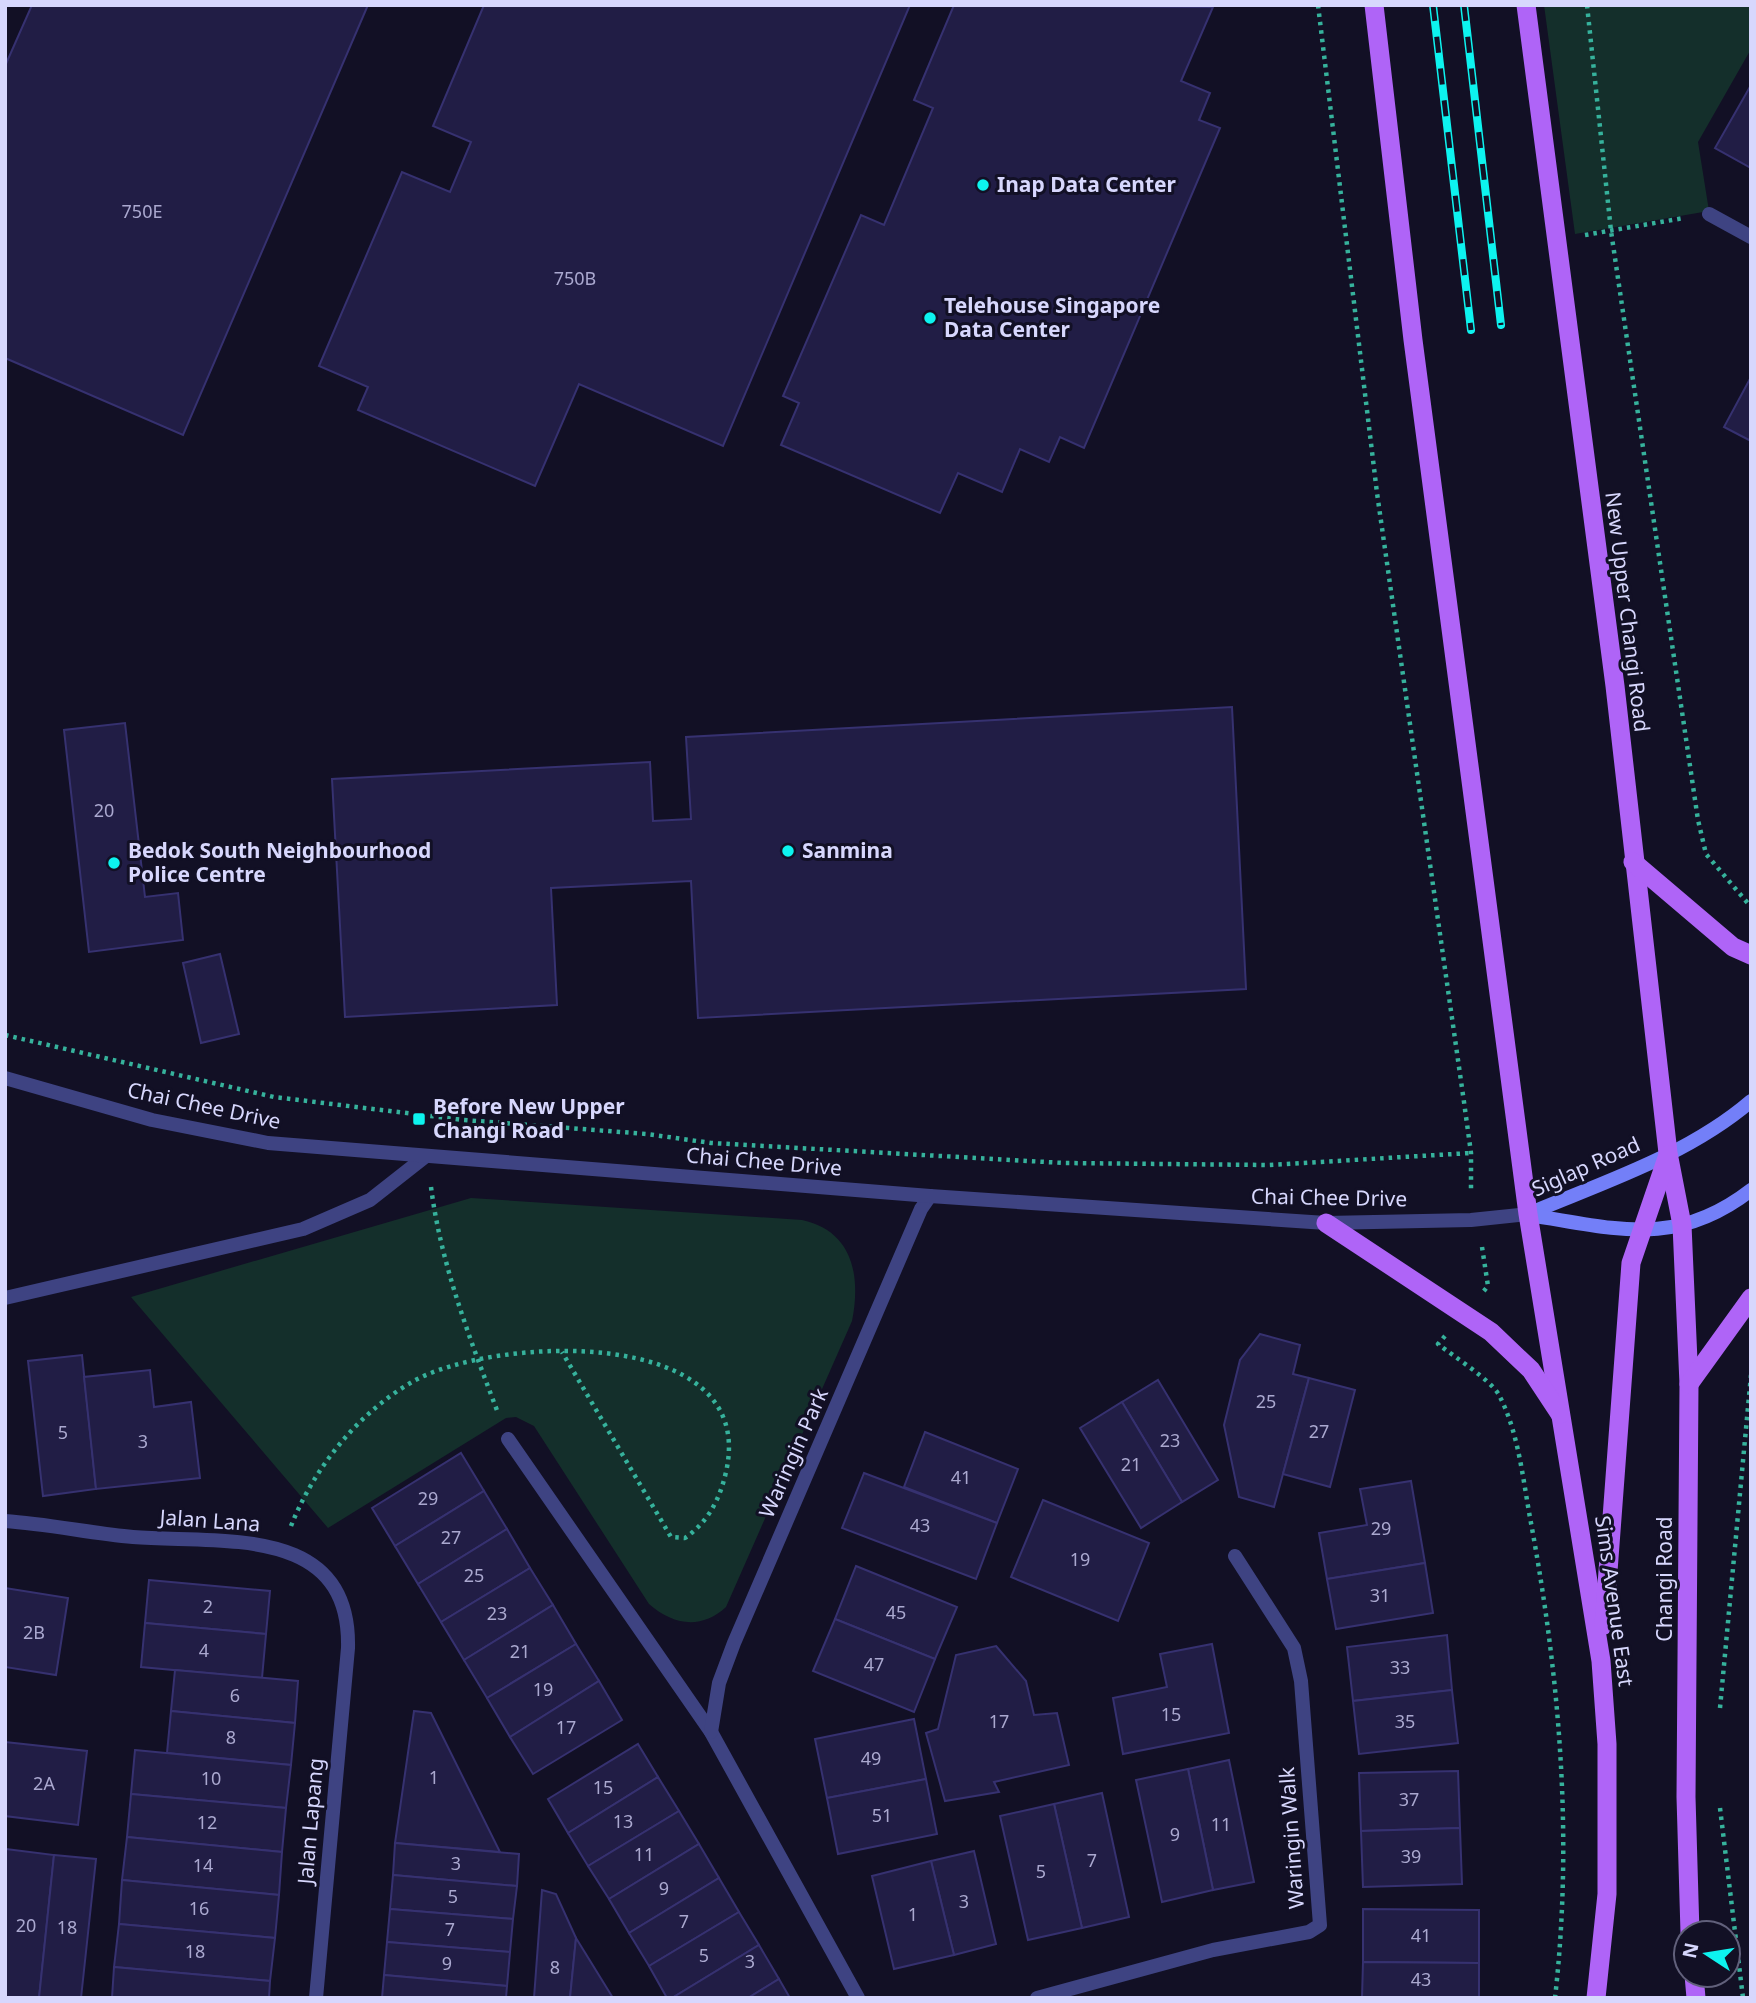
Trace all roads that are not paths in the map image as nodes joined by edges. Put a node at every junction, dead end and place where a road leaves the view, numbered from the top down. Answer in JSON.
{"nodes":[{"id":1,"x":1374,"y":5,"type":"edge"},
{"id":2,"x":1526,"y":5,"type":"edge"},
{"id":3,"x":1709,"y":214,"type":"road end"},
{"id":4,"x":1751,"y":237,"type":"edge"},
{"id":5,"x":1633,"y":862,"type":"junction"},
{"id":6,"x":1751,"y":954,"type":"edge"},
{"id":7,"x":5,"y":1078,"type":"edge"},
{"id":8,"x":1751,"y":1101,"type":"edge"},
{"id":9,"x":1668,"y":1153,"type":"junction"},
{"id":10,"x":426,"y":1156,"type":"junction"},
{"id":11,"x":1751,"y":1190,"type":"edge"},
{"id":12,"x":930,"y":1196,"type":"junction"},
{"id":13,"x":1528,"y":1214,"type":"junction"},
{"id":14,"x":1325,"y":1223,"type":"junction"},
{"id":15,"x":1682,"y":1225,"type":"junction"},
{"id":16,"x":1639,"y":1232,"type":"junction"},
{"id":17,"x":5,"y":1298,"type":"edge"},
{"id":18,"x":1751,"y":1298,"type":"edge"},
{"id":19,"x":1689,"y":1384,"type":"junction"},
{"id":20,"x":1564,"y":1420,"type":"junction"},
{"id":21,"x":508,"y":1440,"type":"road end"},
{"id":22,"x":5,"y":1521,"type":"edge"},
{"id":23,"x":1235,"y":1556,"type":"dead end"},
{"id":24,"x":348,"y":1648,"type":"joint"},
{"id":25,"x":1601,"y":1661,"type":"junction"},
{"id":26,"x":711,"y":1732,"type":"junction"},
{"id":27,"x":1689,"y":1919,"type":"edge"},
{"id":28,"x":316,"y":1998,"type":"edge"},
{"id":29,"x":859,"y":1998,"type":"edge"},
{"id":30,"x":1037,"y":1998,"type":"edge"},
{"id":31,"x":1596,"y":1998,"type":"edge"}],
"edges":[{"from":1,"to":13,"type":"main road"},
{"from":2,"to":5,"type":"main road","name":"New Upper Changi Road"},
{"from":3,"to":4,"type":"street"},
{"from":5,"to":6,"type":"main road"},
{"from":5,"to":9,"type":"main road","name":"New Upper Changi Road"},
{"from":7,"to":10,"type":"street","name":"Chai Chee Drive"},
{"from":8,"to":9,"type":"main road","name":"Siglap Road"},
{"from":9,"to":13,"type":"main road","name":"Siglap Road"},
{"from":9,"to":15,"type":"main road","name":"New Upper Changi Road"},
{"from":9,"to":16,"type":"main road"},
{"from":10,"to":12,"type":"street","name":"Chai Chee Drive"},
{"from":10,"to":17,"type":"street"},
{"from":11,"to":15,"type":"main road","name":"Siglap Road"},
{"from":12,"to":14,"type":"street","name":"Chai Chee Drive"},
{"from":12,"to":26,"type":"street","name":"Waringin Park"},
{"from":13,"to":14,"type":"street","name":"Chai Chee Drive"},
{"from":13,"to":16,"type":"main road","name":"Siglap Road"},
{"from":13,"to":20,"type":"main road","name":"Sims Avenue East"},
{"from":14,"to":20,"type":"main road"},
{"from":15,"to":16,"type":"main road","name":"Siglap Road"},
{"from":15,"to":19,"type":"main road","name":"Changi Road"},
{"from":16,"to":25,"type":"main road"},
{"from":18,"to":19,"type":"main road"},
{"from":19,"to":27,"type":"main road","name":"Changi Road"},
{"from":20,"to":25,"type":"main road","name":"Sims Avenue East"},
{"from":21,"to":26,"type":"street"},
{"from":22,"to":24,"type":"street","name":"Jalan Lana"},
{"from":23,"to":30,"type":"street","name":"Waringin Walk"},
{"from":24,"to":28,"type":"street","name":"Jalan Lapang"},
{"from":25,"to":31,"type":"main road","name":"Sims Avenue East"},
{"from":26,"to":29,"type":"street"}]}
